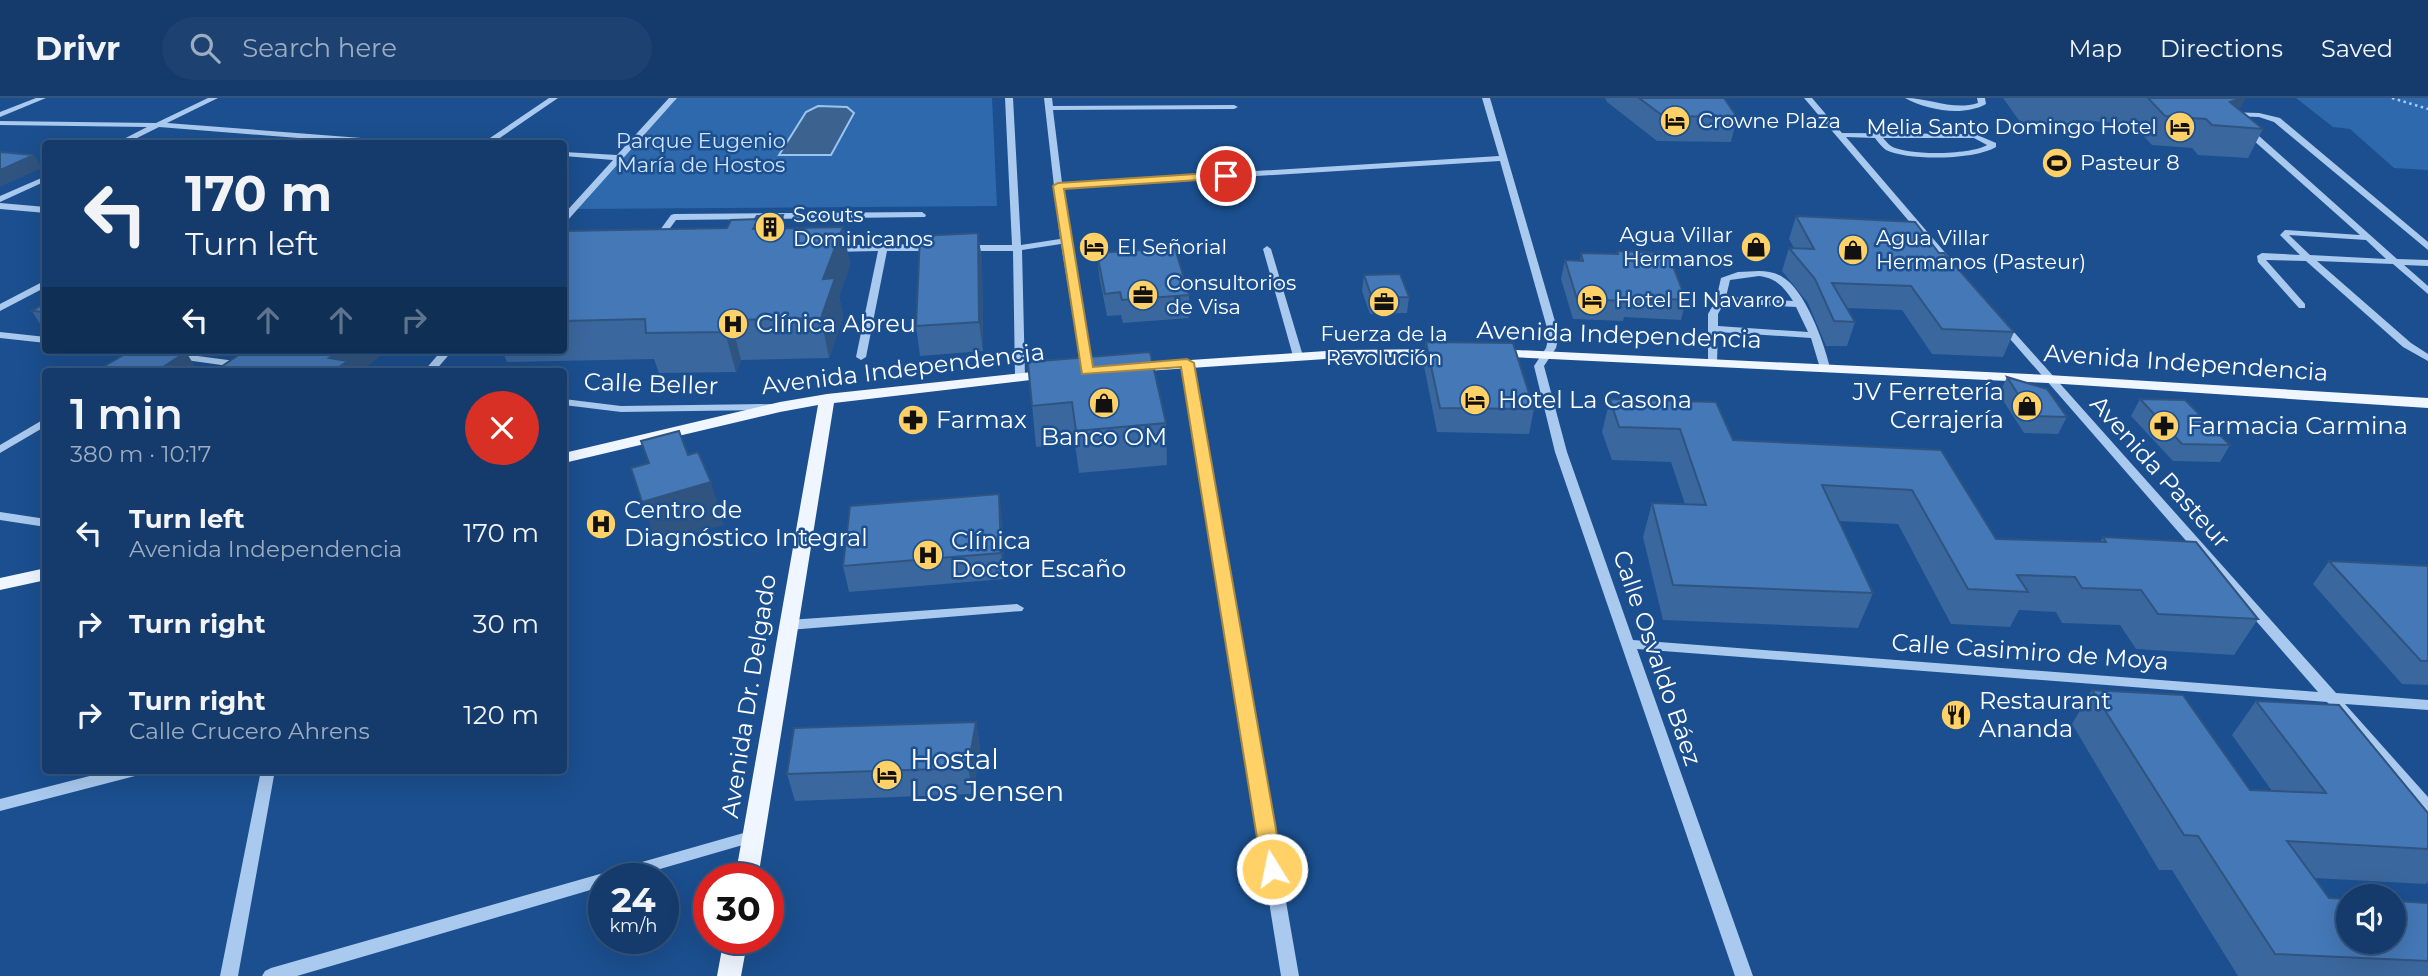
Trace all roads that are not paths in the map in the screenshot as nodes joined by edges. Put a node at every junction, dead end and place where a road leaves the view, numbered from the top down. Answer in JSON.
{"nodes":[{"id":1,"x":42,"y":98,"type":"edge"},
{"id":2,"x":214,"y":98,"type":"edge"},
{"id":3,"x":554,"y":98,"type":"edge"},
{"id":4,"x":673,"y":98,"type":"edge"},
{"id":5,"x":1009,"y":98,"type":"edge"},
{"id":6,"x":1486,"y":98,"type":"edge"},
{"id":7,"x":1808,"y":98,"type":"edge"},
{"id":8,"x":1909,"y":98,"type":"edge"},
{"id":9,"x":1981,"y":98,"type":"edge"},
{"id":10,"x":1049,"y":103,"type":"edge"},
{"id":11,"x":2219,"y":106,"type":"edge"},
{"id":12,"x":1234,"y":107,"type":"dead end"},
{"id":13,"x":2228,"y":114,"type":"junction"},
{"id":14,"x":0,"y":116,"type":"edge"},
{"id":15,"x":0,"y":123,"type":"edge"},
{"id":16,"x":157,"y":125,"type":"junction"},
{"id":17,"x":1840,"y":135,"type":"junction"},
{"id":18,"x":1877,"y":135,"type":"junction"},
{"id":19,"x":126,"y":140,"type":"edge"},
{"id":20,"x":360,"y":140,"type":"edge"},
{"id":21,"x":491,"y":140,"type":"edge"},
{"id":22,"x":567,"y":154,"type":"edge"},
{"id":23,"x":620,"y":158,"type":"junction"},
{"id":24,"x":1504,"y":158,"type":"junction"},
{"id":25,"x":42,"y":180,"type":"edge"},
{"id":26,"x":1058,"y":186,"type":"junction"},
{"id":27,"x":0,"y":199,"type":"edge"},
{"id":28,"x":0,"y":206,"type":"edge"},
{"id":29,"x":42,"y":210,"type":"edge"},
{"id":30,"x":922,"y":215,"type":"dead end"},
{"id":31,"x":567,"y":216,"type":"edge"},
{"id":32,"x":2368,"y":238,"type":"junction"},
{"id":33,"x":1065,"y":241,"type":"junction"},
{"id":34,"x":653,"y":246,"type":"edge"},
{"id":35,"x":883,"y":247,"type":"junction"},
{"id":36,"x":1017,"y":247,"type":"junction"},
{"id":37,"x":2428,"y":247,"type":"edge"},
{"id":38,"x":813,"y":250,"type":"edge"},
{"id":39,"x":1267,"y":250,"type":"dead end"},
{"id":40,"x":2308,"y":258,"type":"junction"},
{"id":41,"x":2397,"y":263,"type":"junction"},
{"id":42,"x":2428,"y":263,"type":"edge"},
{"id":43,"x":1959,"y":274,"type":"edge"},
{"id":44,"x":42,"y":285,"type":"edge"},
{"id":45,"x":2428,"y":291,"type":"edge"},
{"id":46,"x":1721,"y":300,"type":"junction"},
{"id":47,"x":1798,"y":304,"type":"junction"},
{"id":48,"x":2302,"y":306,"type":"dead end"},
{"id":49,"x":0,"y":308,"type":"edge"},
{"id":50,"x":1995,"y":316,"type":"edge"},
{"id":51,"x":1713,"y":329,"type":"junction"},
{"id":52,"x":0,"y":335,"type":"edge"},
{"id":53,"x":1814,"y":335,"type":"junction"},
{"id":54,"x":42,"y":340,"type":"edge"},
{"id":55,"x":1459,"y":353,"type":"edge"},
{"id":56,"x":1485,"y":353,"type":"edge"},
{"id":57,"x":444,"y":354,"type":"edge"},
{"id":58,"x":1546,"y":354,"type":"junction"},
{"id":59,"x":166,"y":355,"type":"edge"},
{"id":60,"x":1298,"y":356,"type":"junction"},
{"id":61,"x":861,"y":357,"type":"dead end"},
{"id":62,"x":2428,"y":358,"type":"edge"},
{"id":63,"x":1712,"y":362,"type":"junction"},
{"id":64,"x":1187,"y":363,"type":"junction"},
{"id":65,"x":261,"y":367,"type":"edge"},
{"id":66,"x":432,"y":368,"type":"edge"},
{"id":67,"x":1825,"y":368,"type":"junction"},
{"id":68,"x":1099,"y":370,"type":"junction"},
{"id":69,"x":1020,"y":377,"type":"junction"},
{"id":70,"x":2048,"y":379,"type":"junction"},
{"id":71,"x":827,"y":399,"type":"junction"},
{"id":72,"x":567,"y":402,"type":"edge"},
{"id":73,"x":2428,"y":403,"type":"edge"},
{"id":74,"x":780,"y":407,"type":"junction"},
{"id":75,"x":42,"y":424,"type":"edge"},
{"id":76,"x":0,"y":450,"type":"edge"},
{"id":77,"x":567,"y":457,"type":"edge"},
{"id":78,"x":0,"y":516,"type":"edge"},
{"id":79,"x":42,"y":522,"type":"edge"},
{"id":80,"x":42,"y":575,"type":"edge"},
{"id":81,"x":0,"y":584,"type":"edge"},
{"id":82,"x":1017,"y":608,"type":"dead end"},
{"id":83,"x":789,"y":625,"type":"junction"},
{"id":84,"x":1628,"y":644,"type":"junction"},
{"id":85,"x":2334,"y":698,"type":"junction"},
{"id":86,"x":2428,"y":705,"type":"edge"},
{"id":87,"x":120,"y":774,"type":"edge"},
{"id":88,"x":267,"y":774,"type":"edge"},
{"id":89,"x":0,"y":805,"type":"edge"},
{"id":90,"x":2428,"y":807,"type":"edge"},
{"id":91,"x":754,"y":836,"type":"junction"},
{"id":92,"x":660,"y":863,"type":"edge"},
{"id":93,"x":749,"y":863,"type":"edge"},
{"id":94,"x":588,"y":884,"type":"edge"},
{"id":95,"x":733,"y":954,"type":"edge"},
{"id":96,"x":229,"y":976,"type":"edge"},
{"id":97,"x":271,"y":976,"type":"edge"},
{"id":98,"x":729,"y":976,"type":"edge"},
{"id":99,"x":1290,"y":976,"type":"edge"},
{"id":100,"x":1744,"y":976,"type":"edge"}],
"edges":[{"from":1,"to":14,"type":"street"},
{"from":2,"to":16,"type":"street"},
{"from":3,"to":21,"type":"street"},
{"from":4,"to":23,"type":"street"},
{"from":5,"to":36,"type":"street"},
{"from":6,"to":24,"type":"street","name":"Calle Osvaldo Báez"},
{"from":7,"to":17,"type":"street"},
{"from":8,"to":9,"type":"street"},
{"from":10,"to":12,"type":"street"},
{"from":10,"to":26,"type":"street"},
{"from":11,"to":13,"type":"street"},
{"from":13,"to":32,"type":"street"},
{"from":13,"to":37,"type":"street"},
{"from":15,"to":16,"type":"street"},
{"from":16,"to":19,"type":"street"},
{"from":16,"to":20,"type":"street"},
{"from":17,"to":18,"type":"street"},
{"from":17,"to":43,"type":"street"},
{"from":18,"to":18,"type":"street"},
{"from":22,"to":23,"type":"street"},
{"from":23,"to":31,"type":"street"},
{"from":24,"to":26,"type":"street"},
{"from":24,"to":58,"type":"street","name":"Calle Osvaldo Báez"},
{"from":25,"to":27,"type":"street"},
{"from":26,"to":33,"type":"street"},
{"from":28,"to":29,"type":"street"},
{"from":30,"to":34,"type":"street"},
{"from":32,"to":40,"type":"street"},
{"from":32,"to":41,"type":"street"},
{"from":33,"to":36,"type":"street"},
{"from":33,"to":68,"type":"street"},
{"from":35,"to":36,"type":"street"},
{"from":35,"to":38,"type":"street"},
{"from":35,"to":61,"type":"street"},
{"from":36,"to":69,"type":"street"},
{"from":39,"to":60,"type":"street"},
{"from":40,"to":41,"type":"street"},
{"from":40,"to":48,"type":"street"},
{"from":40,"to":62,"type":"street"},
{"from":41,"to":42,"type":"street"},
{"from":41,"to":45,"type":"street"},
{"from":44,"to":49,"type":"street"},
{"from":46,"to":47,"type":"street"},
{"from":46,"to":47,"type":"street"},
{"from":46,"to":51,"type":"street"},
{"from":47,"to":53,"type":"street"},
{"from":50,"to":70,"type":"street","name":"Avenida Pasteur"},
{"from":51,"to":53,"type":"street"},
{"from":51,"to":63,"type":"street"},
{"from":52,"to":54,"type":"street"},
{"from":53,"to":67,"type":"street"},
{"from":55,"to":60,"type":"main road","name":"Avenida Independencia"},
{"from":56,"to":58,"type":"main road","name":"Avenida Independencia"},
{"from":57,"to":66,"type":"street"},
{"from":58,"to":63,"type":"main road","name":"Avenida Independencia"},
{"from":58,"to":84,"type":"street","name":"Calle Osvaldo Báez"},
{"from":59,"to":65,"type":"street"},
{"from":60,"to":64,"type":"main road","name":"Avenida Independencia"},
{"from":63,"to":67,"type":"main road","name":"Avenida Independencia"},
{"from":64,"to":68,"type":"main road","name":"Avenida Independencia"},
{"from":64,"to":99,"type":"street"},
{"from":67,"to":70,"type":"main road","name":"Avenida Independencia"},
{"from":68,"to":69,"type":"main road","name":"Avenida Independencia"},
{"from":69,"to":71,"type":"main road","name":"Avenida Independencia"},
{"from":70,"to":73,"type":"main road","name":"Avenida Independencia"},
{"from":70,"to":85,"type":"street","name":"Avenida Pasteur"},
{"from":71,"to":74,"type":"main road","name":"Avenida Independencia"},
{"from":71,"to":83,"type":"main road","name":"Avenida Dr. Delgado"},
{"from":72,"to":74,"type":"street","name":"Calle Beller"},
{"from":74,"to":77,"type":"main road","name":"Avenida Independencia"},
{"from":75,"to":76,"type":"street"},
{"from":78,"to":79,"type":"street"},
{"from":80,"to":81,"type":"main road"},
{"from":82,"to":83,"type":"street"},
{"from":83,"to":91,"type":"main road","name":"Avenida Dr. Delgado"},
{"from":84,"to":85,"type":"street","name":"Calle Casimiro de Moya"},
{"from":84,"to":100,"type":"street","name":"Calle Osvaldo Báez"},
{"from":85,"to":86,"type":"street","name":"Calle Casimiro de Moya"},
{"from":85,"to":90,"type":"street","name":"Avenida Pasteur"},
{"from":87,"to":89,"type":"street"},
{"from":88,"to":96,"type":"street"},
{"from":91,"to":92,"type":"street"},
{"from":91,"to":93,"type":"main road","name":"Avenida Dr. Delgado"},
{"from":94,"to":97,"type":"street"},
{"from":95,"to":98,"type":"main road"}]}
